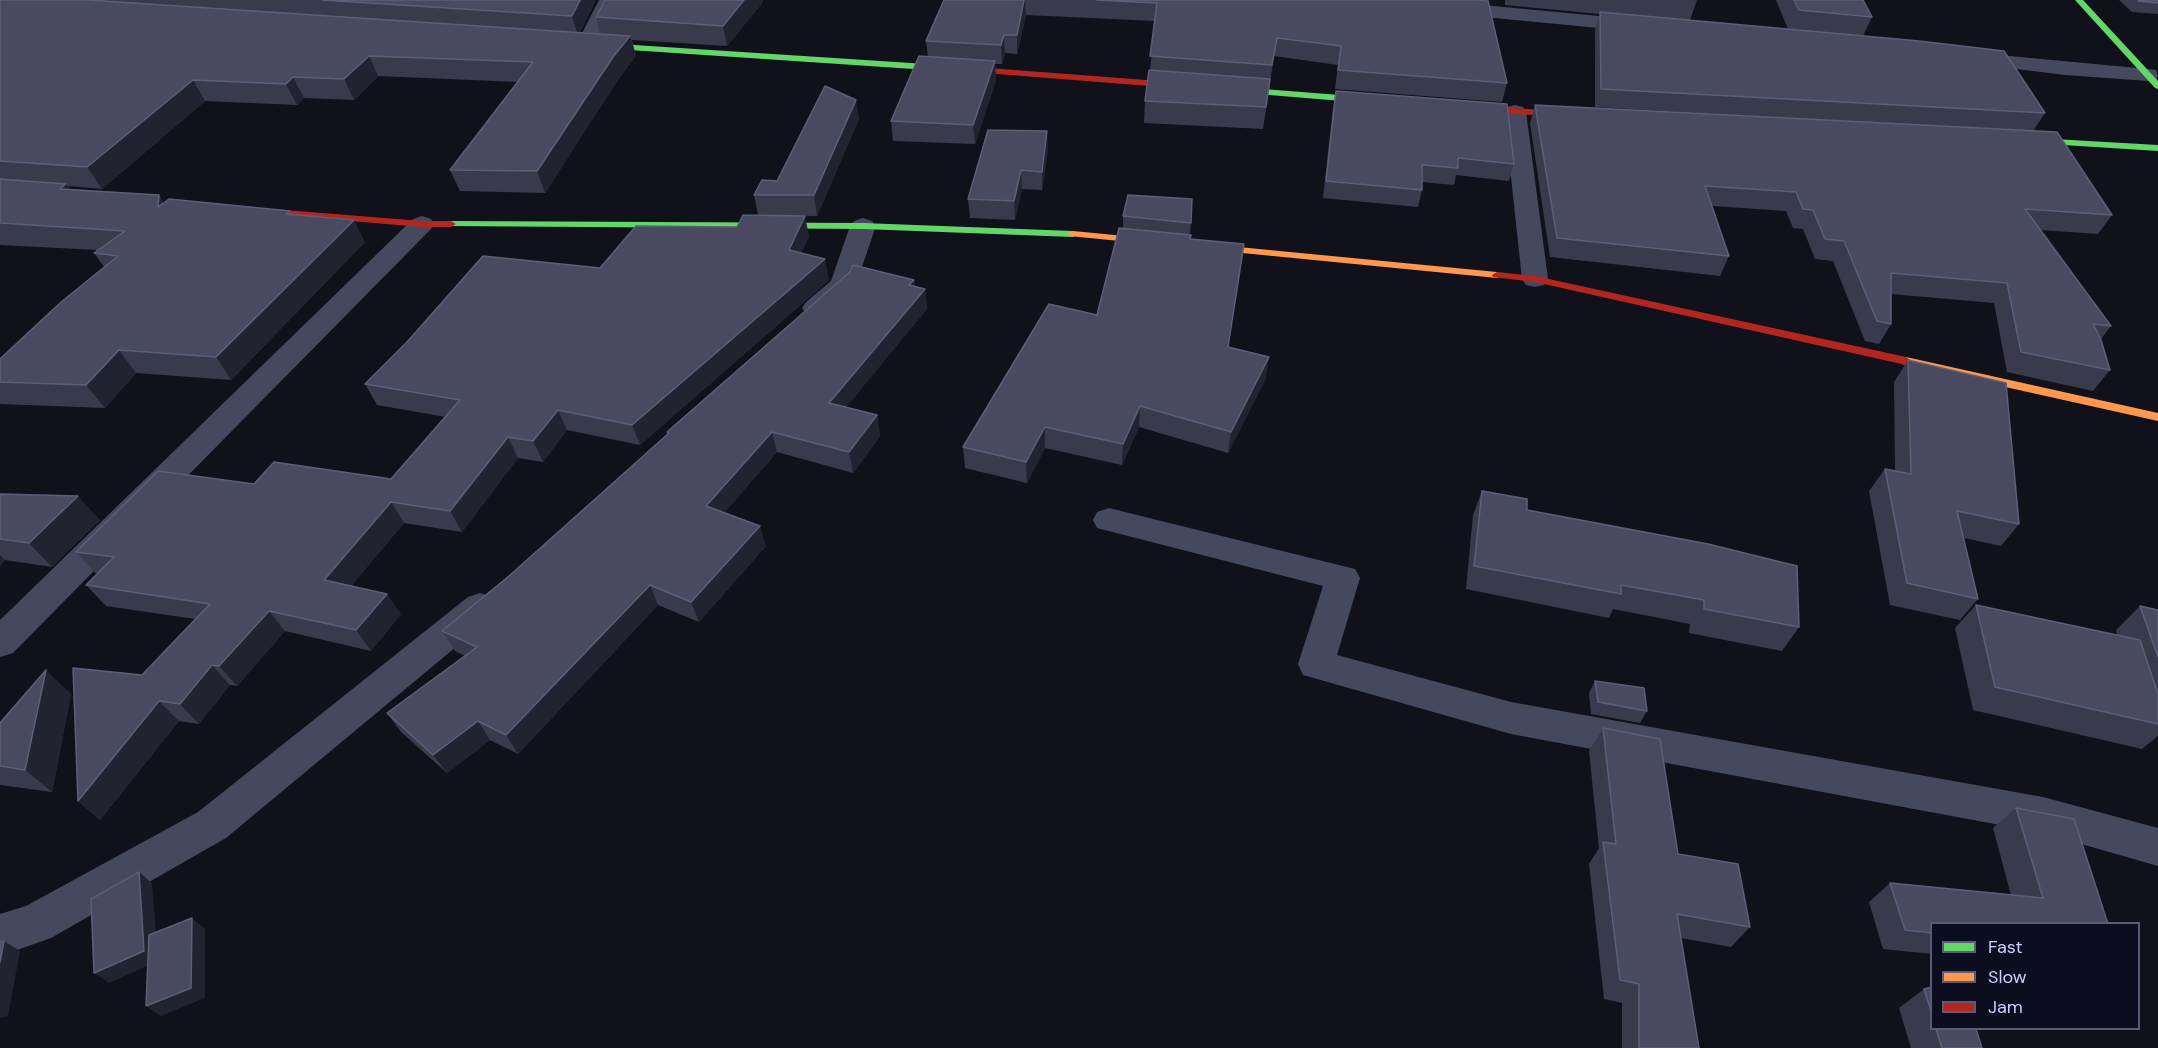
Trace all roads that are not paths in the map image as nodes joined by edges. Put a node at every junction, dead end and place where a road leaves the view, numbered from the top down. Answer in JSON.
{"nodes":[{"id":1,"x":609,"y":0,"type":"edge"},
{"id":2,"x":1368,"y":0,"type":"edge"},
{"id":3,"x":2079,"y":0,"type":"edge"},
{"id":4,"x":1664,"y":28,"type":"edge"},
{"id":5,"x":580,"y":45,"type":"joint"},
{"id":6,"x":1943,"y":55,"type":"edge"},
{"id":7,"x":2153,"y":81,"type":"edge"},
{"id":8,"x":1398,"y":102,"type":"edge"},
{"id":9,"x":1444,"y":106,"type":"edge"},
{"id":10,"x":1515,"y":112,"type":"junction"},
{"id":11,"x":1587,"y":116,"type":"edge"},
{"id":12,"x":2003,"y":139,"type":"edge"},
{"id":13,"x":2158,"y":148,"type":"edge"},
{"id":14,"x":235,"y":209,"type":"edge"},
{"id":15,"x":422,"y":224,"type":"junction"},
{"id":16,"x":863,"y":226,"type":"junction"},
{"id":17,"x":1535,"y":279,"type":"junction"},
{"id":18,"x":792,"y":329,"type":"edge"},
{"id":19,"x":2158,"y":417,"type":"edge"},
{"id":20,"x":1108,"y":520,"type":"dead end"},
{"id":21,"x":506,"y":585,"type":"edge"},
{"id":22,"x":0,"y":643,"type":"edge"},
{"id":23,"x":2158,"y":847,"type":"edge"},
{"id":24,"x":0,"y":935,"type":"edge"}],
"edges":[{"from":1,"to":5,"type":"street"},
{"from":2,"to":4,"type":"street"},
{"from":3,"to":7,"type":"main road"},
{"from":5,"to":8,"type":"main road"},
{"from":6,"to":7,"type":"street"},
{"from":9,"to":10,"type":"main road"},
{"from":10,"to":11,"type":"main road"},
{"from":10,"to":17,"type":"street"},
{"from":12,"to":13,"type":"main road"},
{"from":14,"to":15,"type":"main road"},
{"from":15,"to":16,"type":"main road"},
{"from":15,"to":22,"type":"street"},
{"from":16,"to":17,"type":"main road"},
{"from":16,"to":18,"type":"street"},
{"from":17,"to":19,"type":"main road"},
{"from":20,"to":23,"type":"street"},
{"from":21,"to":24,"type":"street"}]}
